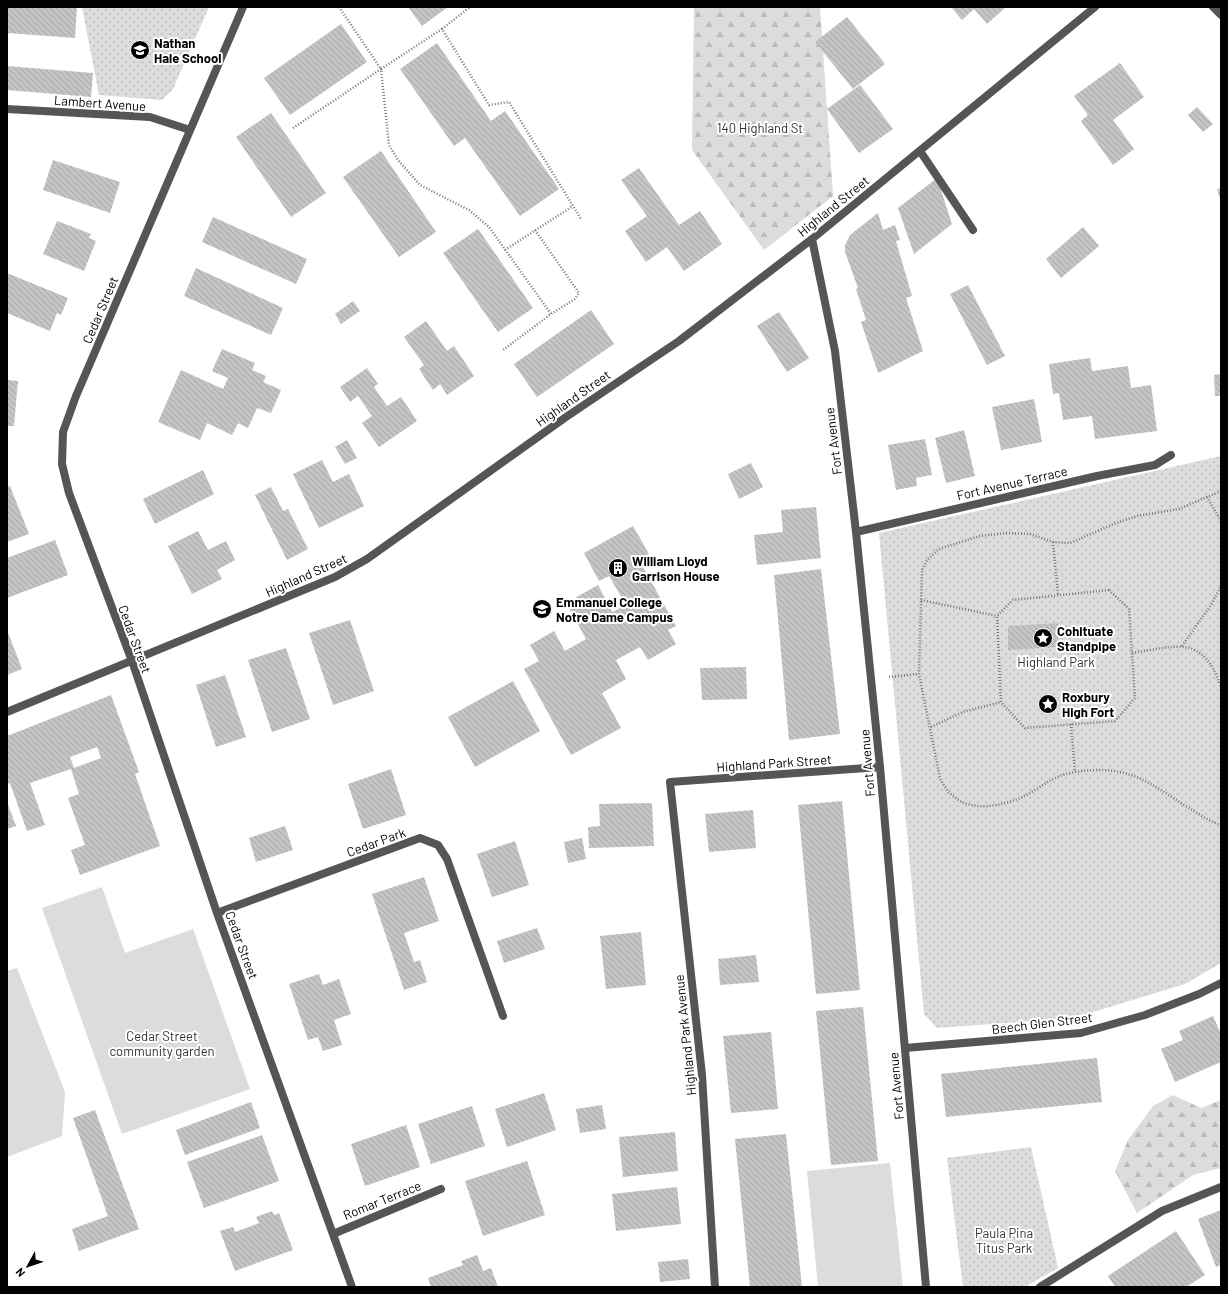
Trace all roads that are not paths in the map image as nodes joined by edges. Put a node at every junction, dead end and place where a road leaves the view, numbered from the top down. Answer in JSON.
{"nodes":[{"id":1,"x":243,"y":7,"type":"edge"},
{"id":2,"x":1095,"y":7,"type":"edge"},
{"id":3,"x":1213,"y":7,"type":"edge"},
{"id":4,"x":1221,"y":15,"type":"edge"},
{"id":5,"x":7,"y":109,"type":"edge"},
{"id":6,"x":190,"y":130,"type":"junction"},
{"id":7,"x":920,"y":151,"type":"junction"},
{"id":8,"x":973,"y":230,"type":"dead end"},
{"id":9,"x":812,"y":239,"type":"junction"},
{"id":10,"x":1171,"y":455,"type":"dead end"},
{"id":11,"x":856,"y":532,"type":"junction"},
{"id":12,"x":132,"y":661,"type":"junction"},
{"id":13,"x":7,"y":712,"type":"edge"},
{"id":14,"x":880,"y":767,"type":"junction"},
{"id":15,"x":670,"y":782,"type":"joint"},
{"id":16,"x":217,"y":913,"type":"junction"},
{"id":17,"x":1221,"y":983,"type":"edge"},
{"id":18,"x":503,"y":1016,"type":"dead end"},
{"id":19,"x":905,"y":1048,"type":"junction"},
{"id":20,"x":1221,"y":1187,"type":"edge"},
{"id":21,"x":441,"y":1189,"type":"dead end"},
{"id":22,"x":333,"y":1234,"type":"junction"},
{"id":23,"x":352,"y":1287,"type":"edge"},
{"id":24,"x":715,"y":1287,"type":"edge"},
{"id":25,"x":926,"y":1287,"type":"edge"},
{"id":26,"x":1040,"y":1287,"type":"edge"}],
"edges":[{"from":1,"to":6,"type":"street","name":"Cedar Street"},
{"from":2,"to":7,"type":"street","name":"Highland Street"},
{"from":3,"to":4,"type":"street"},
{"from":5,"to":6,"type":"street","name":"Lambert Avenue"},
{"from":6,"to":12,"type":"street","name":"Cedar Street"},
{"from":7,"to":8,"type":"street"},
{"from":7,"to":9,"type":"street","name":"Highland Street"},
{"from":9,"to":11,"type":"street","name":"Fort Avenue"},
{"from":9,"to":12,"type":"street","name":"Highland Street"},
{"from":10,"to":11,"type":"street","name":"Fort Avenue Terrace"},
{"from":11,"to":14,"type":"street","name":"Fort Avenue"},
{"from":12,"to":13,"type":"street","name":"Highland Street"},
{"from":12,"to":16,"type":"street","name":"Cedar Street"},
{"from":14,"to":15,"type":"street","name":"Highland Park Street"},
{"from":14,"to":19,"type":"street","name":"Fort Avenue"},
{"from":15,"to":24,"type":"street","name":"Highland Park Avenue"},
{"from":16,"to":18,"type":"street","name":"Cedar Park"},
{"from":16,"to":22,"type":"street","name":"Cedar Street"},
{"from":17,"to":19,"type":"street","name":"Beech Glen Street"},
{"from":19,"to":25,"type":"street","name":"Fort Avenue"},
{"from":20,"to":26,"type":"street"},
{"from":21,"to":22,"type":"street","name":"Romar Terrace"},
{"from":22,"to":23,"type":"street","name":"Cedar Street"}]}
